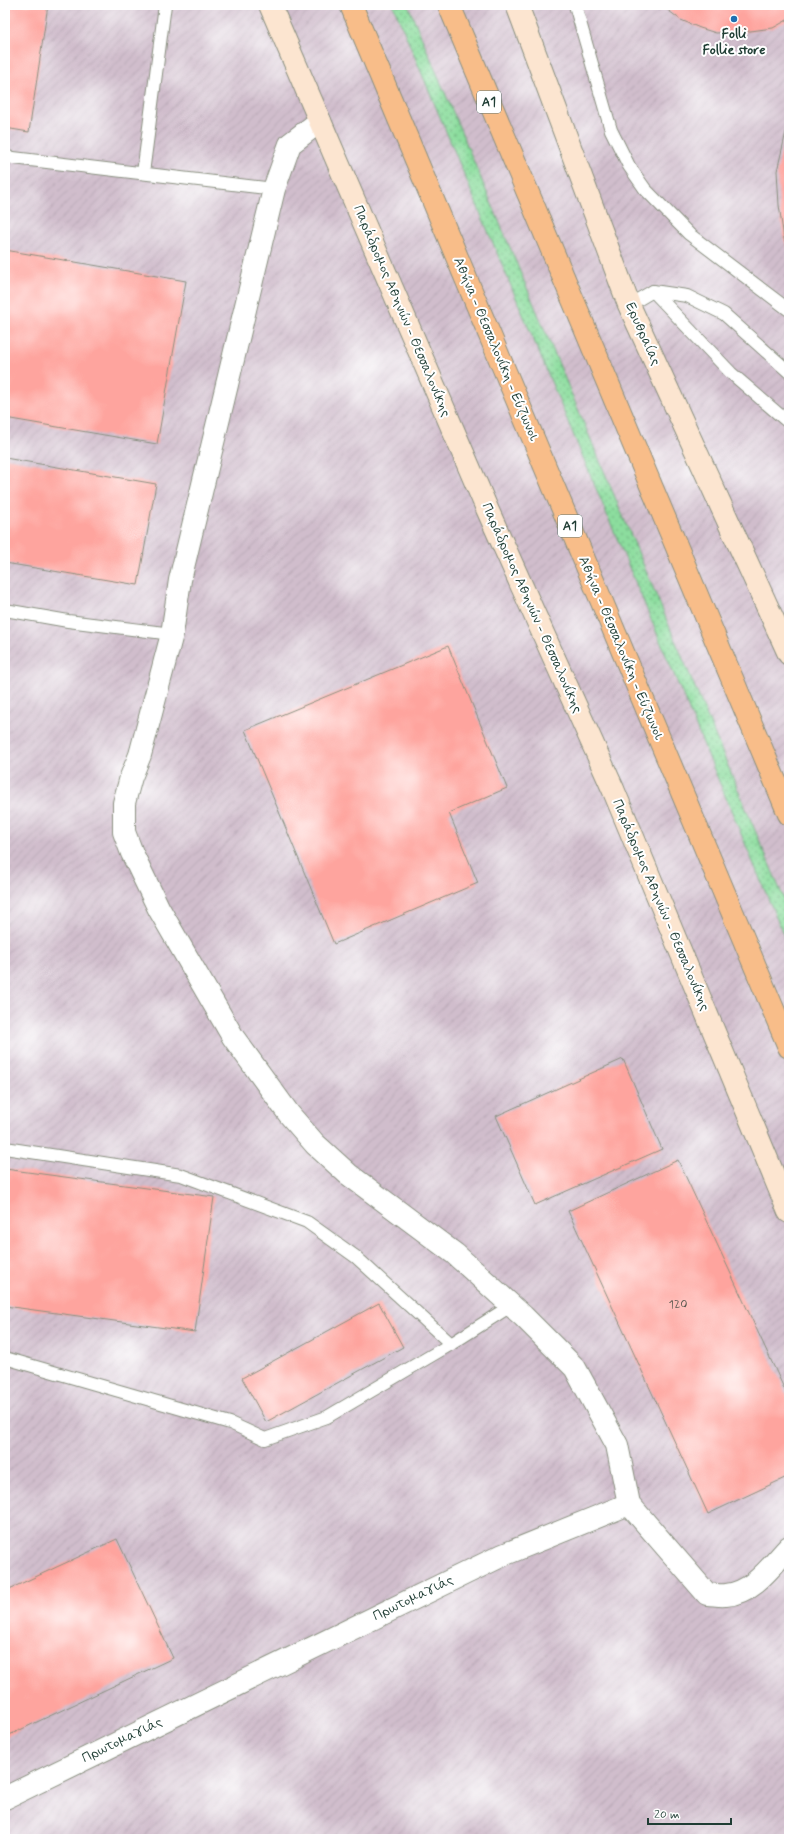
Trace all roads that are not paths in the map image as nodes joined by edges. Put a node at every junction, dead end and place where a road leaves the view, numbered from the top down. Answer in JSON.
{"nodes":[{"id":1,"x":165,"y":5,"type":"edge"},
{"id":2,"x":270,"y":5,"type":"edge"},
{"id":3,"x":351,"y":5,"type":"edge"},
{"id":4,"x":449,"y":5,"type":"edge"},
{"id":5,"x":517,"y":5,"type":"edge"},
{"id":6,"x":575,"y":5,"type":"edge"},
{"id":7,"x":320,"y":121,"type":"junction"},
{"id":8,"x":5,"y":157,"type":"edge"},
{"id":9,"x":143,"y":173,"type":"junction"},
{"id":10,"x":274,"y":189,"type":"junction"},
{"id":11,"x":653,"y":291,"type":"junction"},
{"id":12,"x":629,"y":305,"type":"junction"},
{"id":13,"x":789,"y":310,"type":"edge"},
{"id":14,"x":789,"y":372,"type":"edge"},
{"id":15,"x":789,"y":422,"type":"edge"},
{"id":16,"x":5,"y":610,"type":"edge"},
{"id":17,"x":172,"y":634,"type":"junction"},
{"id":18,"x":789,"y":654,"type":"edge"},
{"id":19,"x":789,"y":814,"type":"edge"},
{"id":20,"x":789,"y":1047,"type":"edge"},
{"id":21,"x":5,"y":1148,"type":"edge"},
{"id":22,"x":789,"y":1212,"type":"edge"},
{"id":23,"x":512,"y":1305,"type":"junction"},
{"id":24,"x":451,"y":1344,"type":"junction"},
{"id":25,"x":5,"y":1358,"type":"edge"},
{"id":26,"x":629,"y":1504,"type":"junction"},
{"id":27,"x":789,"y":1547,"type":"edge"},
{"id":28,"x":5,"y":1798,"type":"edge"}],
"edges":[{"from":1,"to":9,"type":"lane"},
{"from":2,"to":7,"type":"main road","name":"Παράδρομος Αθηνών - Θεσσαλονίκης"},
{"from":3,"to":20,"type":"highway","name":"Αθήνα - Θεσσαλονίκη - Εύζωνοι","number":"Α1"},
{"from":4,"to":19,"type":"highway","number":"Α1"},
{"from":5,"to":12,"type":"main road","name":"Ερυθραίας"},
{"from":6,"to":13,"type":"lane"},
{"from":7,"to":10,"type":"street"},
{"from":7,"to":22,"type":"main road","name":"Παράδρομος Αθηνών - Θεσσαλονίκης"},
{"from":8,"to":9,"type":"lane"},
{"from":9,"to":10,"type":"lane"},
{"from":10,"to":17,"type":"street"},
{"from":11,"to":12,"type":"lane"},
{"from":11,"to":14,"type":"lane"},
{"from":11,"to":15,"type":"lane"},
{"from":12,"to":18,"type":"main road","name":"Ερυθραίας"},
{"from":16,"to":17,"type":"lane"},
{"from":17,"to":23,"type":"street"},
{"from":21,"to":24,"type":"lane"},
{"from":23,"to":24,"type":"lane"},
{"from":23,"to":26,"type":"street"},
{"from":24,"to":25,"type":"lane"},
{"from":26,"to":27,"type":"street"},
{"from":26,"to":28,"type":"street","name":"Πρωτομαγιάς"}]}
